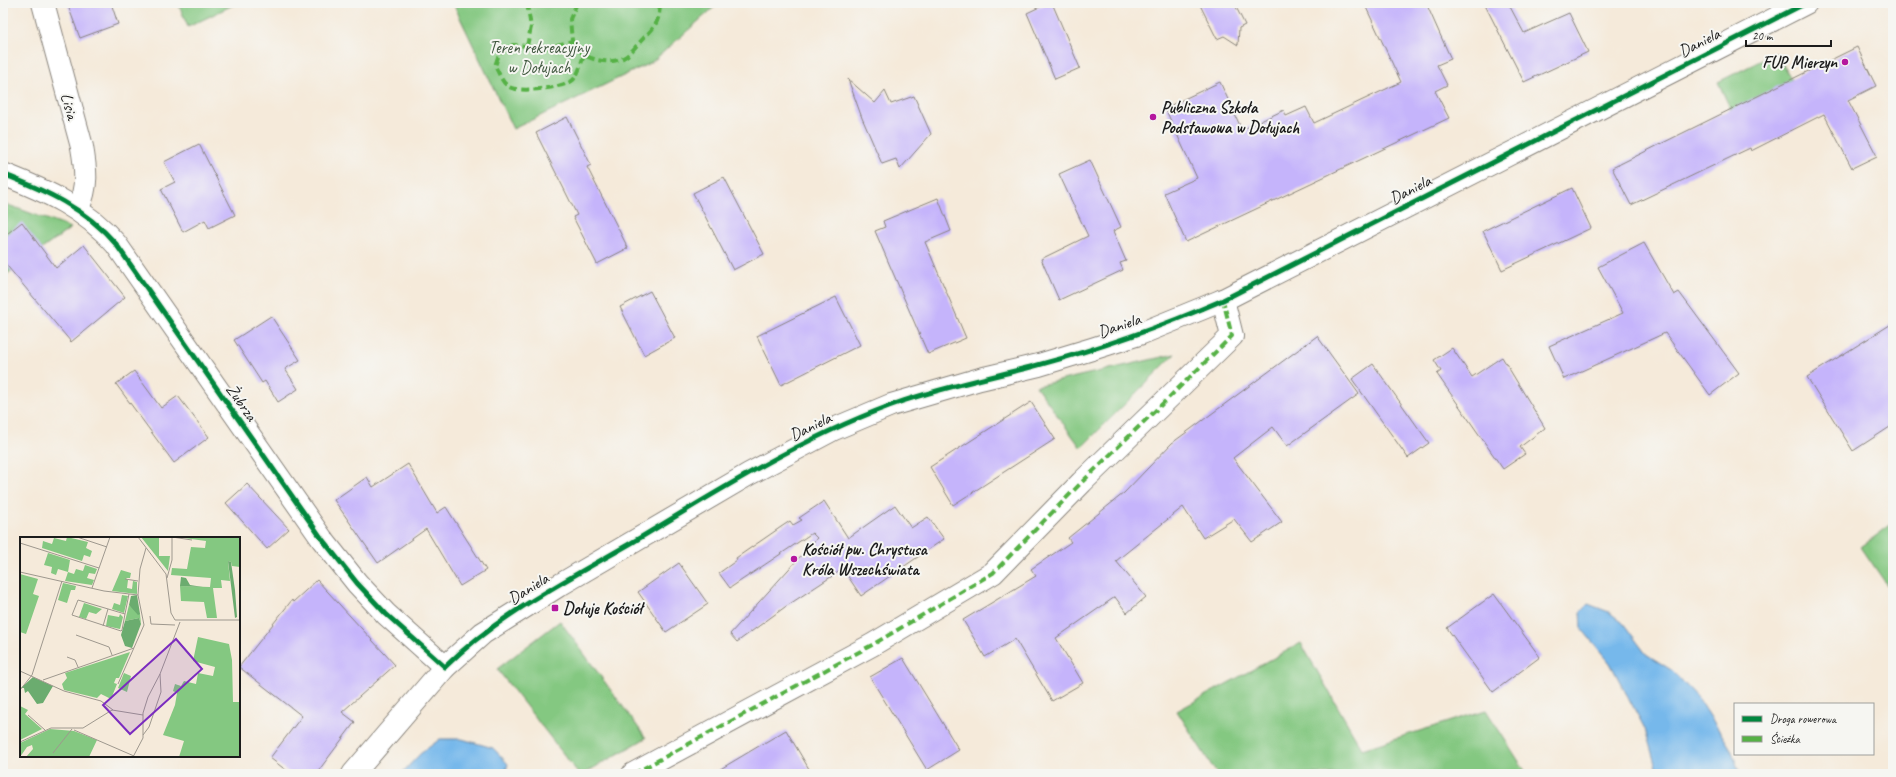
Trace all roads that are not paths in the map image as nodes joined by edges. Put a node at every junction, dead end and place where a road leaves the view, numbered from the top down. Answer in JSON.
{"nodes":[{"id":1,"x":43,"y":3,"type":"edge"},
{"id":2,"x":1806,"y":3,"type":"edge"},
{"id":3,"x":3,"y":174,"type":"edge"},
{"id":4,"x":78,"y":208,"type":"junction"},
{"id":5,"x":1224,"y":300,"type":"junction"},
{"id":6,"x":445,"y":667,"type":"junction"},
{"id":7,"x":352,"y":774,"type":"edge"},
{"id":8,"x":633,"y":774,"type":"edge"}],
"edges":[{"from":1,"to":4,"type":"street","name":"Lisia"},
{"from":2,"to":5,"type":"street","name":"Daniela"},
{"from":3,"to":4,"type":"street","name":"Żubrza"},
{"from":4,"to":6,"type":"street","name":"Żubrza"},
{"from":5,"to":6,"type":"street","name":"Daniela"},
{"from":5,"to":8,"type":"street"},
{"from":6,"to":7,"type":"street","name":"Daniela"}]}
